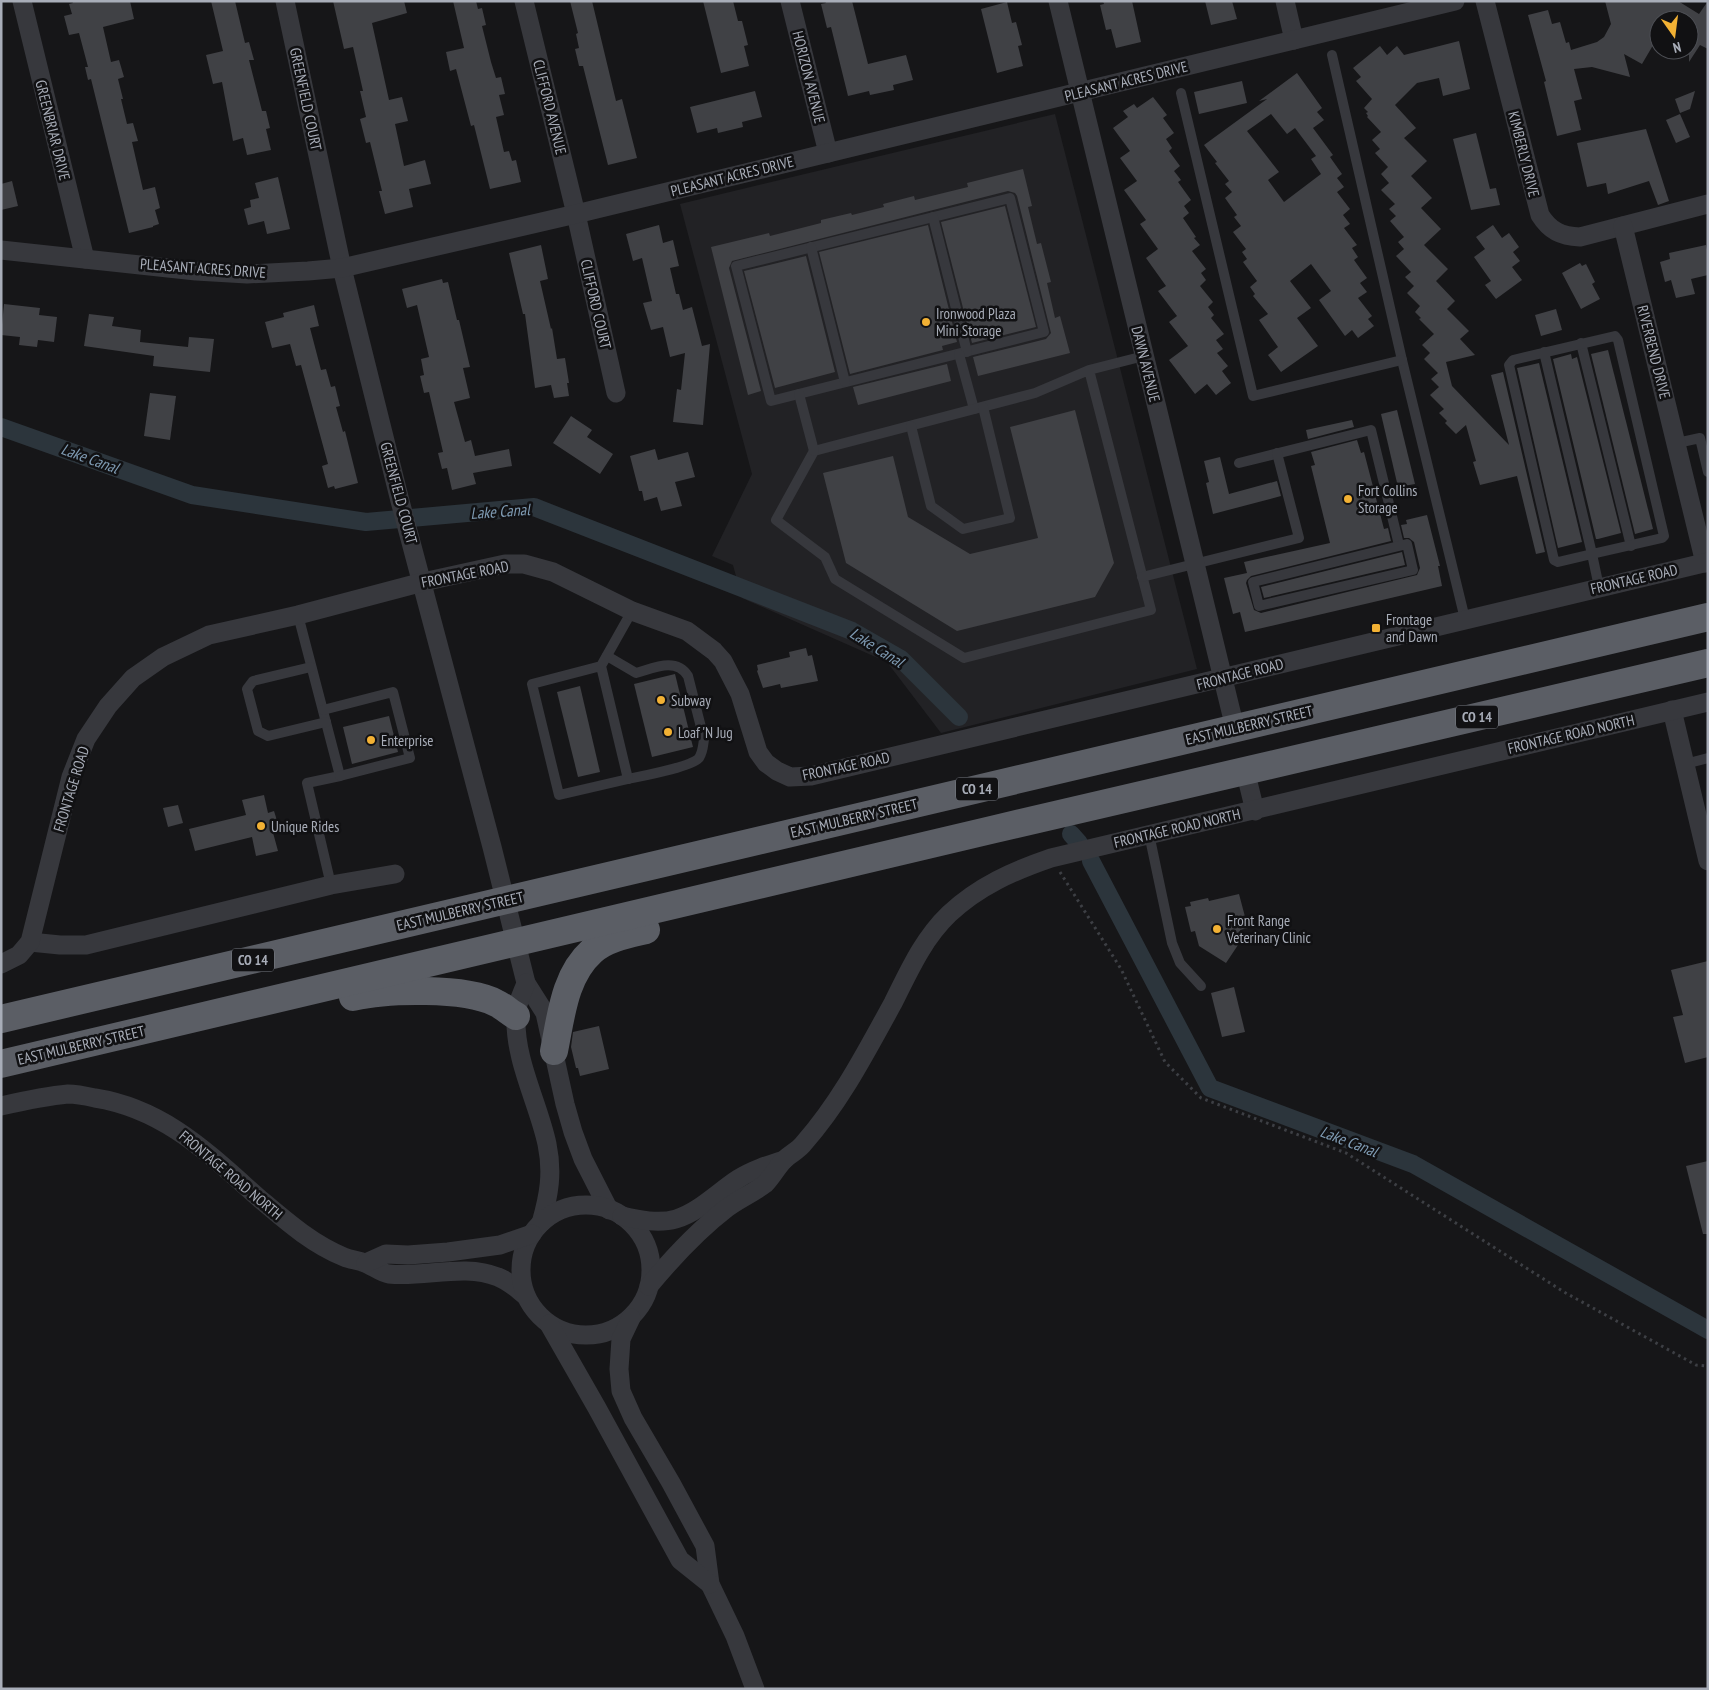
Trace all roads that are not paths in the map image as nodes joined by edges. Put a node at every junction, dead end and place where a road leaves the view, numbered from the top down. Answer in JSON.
{"nodes":[{"id":1,"x":22,"y":1,"type":"edge"},
{"id":2,"x":285,"y":1,"type":"edge"},
{"id":3,"x":524,"y":1,"type":"edge"},
{"id":4,"x":790,"y":1,"type":"edge"},
{"id":5,"x":1058,"y":1,"type":"edge"},
{"id":6,"x":1285,"y":1,"type":"edge"},
{"id":7,"x":1454,"y":1,"type":"edge"},
{"id":8,"x":1485,"y":1,"type":"edge"},
{"id":9,"x":1294,"y":40,"type":"junction"},
{"id":10,"x":1332,"y":55,"type":"dead end"},
{"id":11,"x":1080,"y":92,"type":"junction"},
{"id":12,"x":1181,"y":93,"type":"dead end"},
{"id":13,"x":828,"y":153,"type":"junction"},
{"id":14,"x":1708,"y":204,"type":"edge"},
{"id":15,"x":576,"y":214,"type":"junction"},
{"id":16,"x":933,"y":216,"type":"junction"},
{"id":17,"x":1624,"y":226,"type":"junction"},
{"id":18,"x":811,"y":247,"type":"junction"},
{"id":19,"x":1,"y":250,"type":"edge"},
{"id":20,"x":85,"y":259,"type":"junction"},
{"id":21,"x":342,"y":268,"type":"junction"},
{"id":22,"x":1581,"y":343,"type":"junction"},
{"id":23,"x":963,"y":352,"type":"junction"},
{"id":24,"x":1544,"y":352,"type":"junction"},
{"id":25,"x":1144,"y":356,"type":"junction"},
{"id":26,"x":1402,"y":360,"type":"junction"},
{"id":27,"x":1089,"y":370,"type":"junction"},
{"id":28,"x":845,"y":382,"type":"junction"},
{"id":29,"x":616,"y":394,"type":"dead end"},
{"id":30,"x":799,"y":394,"type":"junction"},
{"id":31,"x":978,"y":408,"type":"junction"},
{"id":32,"x":912,"y":426,"type":"junction"},
{"id":33,"x":1677,"y":444,"type":"junction"},
{"id":34,"x":814,"y":451,"type":"junction"},
{"id":35,"x":1277,"y":453,"type":"junction"},
{"id":36,"x":1239,"y":463,"type":"dead end"},
{"id":37,"x":1708,"y":472,"type":"edge"},
{"id":38,"x":1399,"y":546,"type":"junction"},
{"id":39,"x":1631,"y":546,"type":"junction"},
{"id":40,"x":1592,"y":554,"type":"junction"},
{"id":41,"x":1707,"y":562,"type":"edge"},
{"id":42,"x":1194,"y":563,"type":"junction"},
{"id":43,"x":1142,"y":577,"type":"junction"},
{"id":44,"x":423,"y":582,"type":"junction"},
{"id":45,"x":1600,"y":587,"type":"junction"},
{"id":46,"x":632,"y":611,"type":"junction"},
{"id":47,"x":298,"y":615,"type":"junction"},
{"id":48,"x":1708,"y":617,"type":"edge"},
{"id":49,"x":1465,"y":619,"type":"junction"},
{"id":50,"x":607,"y":656,"type":"junction"},
{"id":51,"x":1708,"y":663,"type":"edge"},
{"id":52,"x":601,"y":666,"type":"junction"},
{"id":53,"x":311,"y":667,"type":"junction"},
{"id":54,"x":1222,"y":678,"type":"junction"},
{"id":55,"x":1708,"y":702,"type":"edge"},
{"id":56,"x":323,"y":710,"type":"junction"},
{"id":57,"x":1672,"y":710,"type":"junction"},
{"id":58,"x":326,"y":722,"type":"junction"},
{"id":59,"x":1235,"y":728,"type":"junction"},
{"id":60,"x":1708,"y":758,"type":"edge"},
{"id":61,"x":1685,"y":764,"type":"junction"},
{"id":62,"x":1245,"y":770,"type":"junction"},
{"id":63,"x":340,"y":776,"type":"junction"},
{"id":64,"x":628,"y":780,"type":"junction"},
{"id":65,"x":1255,"y":811,"type":"junction"},
{"id":66,"x":1149,"y":834,"type":"junction"},
{"id":67,"x":1708,"y":861,"type":"edge"},
{"id":68,"x":838,"y":866,"type":"junction"},
{"id":69,"x":395,"y":874,"type":"dead end"},
{"id":70,"x":331,"y":885,"type":"junction"},
{"id":71,"x":505,"y":900,"type":"junction"},
{"id":72,"x":30,"y":942,"type":"junction"},
{"id":73,"x":516,"y":943,"type":"junction"},
{"id":74,"x":1,"y":964,"type":"edge"},
{"id":75,"x":526,"y":982,"type":"junction"},
{"id":76,"x":1201,"y":986,"type":"dead end"},
{"id":77,"x":516,"y":1016,"type":"junction"},
{"id":78,"x":1,"y":1019,"type":"edge"},
{"id":79,"x":179,"y":1022,"type":"junction"},
{"id":80,"x":554,"y":1051,"type":"junction"},
{"id":81,"x":1,"y":1064,"type":"edge"},
{"id":82,"x":1,"y":1106,"type":"edge"},
{"id":83,"x":784,"y":1160,"type":"junction"},
{"id":84,"x":615,"y":1213,"type":"junction"},
{"id":85,"x":537,"y":1229,"type":"junction"},
{"id":86,"x":366,"y":1263,"type":"junction"},
{"id":87,"x":649,"y":1286,"type":"junction"},
{"id":88,"x":526,"y":1296,"type":"junction"},
{"id":89,"x":632,"y":1316,"type":"junction"},
{"id":90,"x":549,"y":1324,"type":"junction"},
{"id":91,"x":710,"y":1584,"type":"junction"},
{"id":92,"x":755,"y":1689,"type":"edge"}],
"edges":[{"from":1,"to":20,"type":"street","name":"GREENBRIAR DRIVE"},
{"from":2,"to":21,"type":"street","name":"GREENFIELD COURT"},
{"from":3,"to":15,"type":"street","name":"CLIFFORD AVENUE"},
{"from":4,"to":13,"type":"street","name":"HORIZON AVENUE"},
{"from":5,"to":11,"type":"street","name":"DAWN AVENUE"},
{"from":6,"to":9,"type":"street"},
{"from":7,"to":9,"type":"street","name":"PLEASANT ACRES DRIVE"},
{"from":8,"to":17,"type":"street","name":"KIMBERLY DRIVE"},
{"from":9,"to":11,"type":"street","name":"PLEASANT ACRES DRIVE"},
{"from":10,"to":26,"type":"lane"},
{"from":11,"to":13,"type":"street","name":"PLEASANT ACRES DRIVE"},
{"from":11,"to":25,"type":"street","name":"DAWN AVENUE"},
{"from":12,"to":26,"type":"lane"},
{"from":13,"to":15,"type":"street","name":"PLEASANT ACRES DRIVE"},
{"from":14,"to":17,"type":"street"},
{"from":15,"to":21,"type":"street","name":"PLEASANT ACRES DRIVE"},
{"from":15,"to":29,"type":"street","name":"CLIFFORD COURT"},
{"from":16,"to":18,"type":"lane"},
{"from":16,"to":23,"type":"lane"},
{"from":16,"to":23,"type":"lane"},
{"from":17,"to":33,"type":"street","name":"RIVERBEND DRIVE"},
{"from":18,"to":28,"type":"lane"},
{"from":18,"to":30,"type":"lane"},
{"from":19,"to":20,"type":"street","name":"PLEASANT ACRES DRIVE"},
{"from":20,"to":21,"type":"street","name":"PLEASANT ACRES DRIVE"},
{"from":21,"to":44,"type":"street","name":"GREENFIELD COURT"},
{"from":22,"to":24,"type":"lane"},
{"from":22,"to":39,"type":"lane"},
{"from":22,"to":39,"type":"lane"},
{"from":23,"to":28,"type":"lane"},
{"from":23,"to":31,"type":"lane"},
{"from":24,"to":40,"type":"lane"},
{"from":24,"to":40,"type":"lane"},
{"from":25,"to":27,"type":"lane"},
{"from":25,"to":42,"type":"street","name":"DAWN AVENUE"},
{"from":26,"to":49,"type":"lane"},
{"from":27,"to":31,"type":"lane"},
{"from":27,"to":43,"type":"lane"},
{"from":28,"to":30,"type":"lane"},
{"from":30,"to":34,"type":"lane"},
{"from":31,"to":32,"type":"lane"},
{"from":31,"to":32,"type":"lane"},
{"from":32,"to":34,"type":"lane"},
{"from":33,"to":37,"type":"lane"},
{"from":33,"to":41,"type":"street","name":"RIVERBEND DRIVE"},
{"from":34,"to":43,"type":"lane"},
{"from":35,"to":36,"type":"lane"},
{"from":35,"to":38,"type":"lane"},
{"from":35,"to":42,"type":"lane"},
{"from":38,"to":38,"type":"lane"},
{"from":39,"to":40,"type":"lane"},
{"from":40,"to":45,"type":"lane"},
{"from":41,"to":45,"type":"street","name":"FRONTAGE ROAD"},
{"from":42,"to":43,"type":"lane"},
{"from":42,"to":54,"type":"street","name":"DAWN AVENUE"},
{"from":44,"to":46,"type":"street","name":"FRONTAGE ROAD"},
{"from":44,"to":47,"type":"street","name":"FRONTAGE ROAD"},
{"from":44,"to":71,"type":"street","name":"GREENFIELD COURT"},
{"from":45,"to":49,"type":"street","name":"FRONTAGE ROAD"},
{"from":46,"to":50,"type":"lane"},
{"from":46,"to":54,"type":"street","name":"FRONTAGE ROAD"},
{"from":47,"to":53,"type":"lane"},
{"from":47,"to":72,"type":"street","name":"FRONTAGE ROAD"},
{"from":48,"to":59,"type":"highway","name":"EAST MULBERRY STREET","number":"CO 14"},
{"from":49,"to":54,"type":"street","name":"FRONTAGE ROAD"},
{"from":50,"to":52,"type":"lane"},
{"from":50,"to":64,"type":"lane"},
{"from":51,"to":62,"type":"highway","name":"EAST MULBERRY STREET","number":"CO 14"},
{"from":52,"to":64,"type":"lane"},
{"from":52,"to":64,"type":"lane"},
{"from":53,"to":56,"type":"lane"},
{"from":53,"to":58,"type":"lane"},
{"from":54,"to":59,"type":"street","name":"DAWN AVENUE"},
{"from":55,"to":57,"type":"street","name":"FRONTAGE ROAD NORTH"},
{"from":56,"to":58,"type":"lane"},
{"from":56,"to":63,"type":"lane"},
{"from":57,"to":61,"type":"street"},
{"from":57,"to":65,"type":"street","name":"FRONTAGE ROAD NORTH"},
{"from":58,"to":63,"type":"lane"},
{"from":59,"to":71,"type":"highway","name":"EAST MULBERRY STREET","number":"CO 14"},
{"from":60,"to":61,"type":"lane"},
{"from":61,"to":67,"type":"street"},
{"from":62,"to":65,"type":"street"},
{"from":62,"to":68,"type":"highway","name":"EAST MULBERRY STREET","number":"CO 14"},
{"from":63,"to":70,"type":"lane"},
{"from":65,"to":66,"type":"street","name":"FRONTAGE ROAD NORTH"},
{"from":66,"to":76,"type":"lane"},
{"from":66,"to":83,"type":"street","name":"FRONTAGE ROAD NORTH"},
{"from":68,"to":73,"type":"highway","name":"EAST MULBERRY STREET","number":"CO 14"},
{"from":68,"to":80,"type":"highway"},
{"from":69,"to":70,"type":"street"},
{"from":70,"to":72,"type":"street"},
{"from":71,"to":73,"type":"street","name":"GREENFIELD COURT"},
{"from":71,"to":78,"type":"highway","name":"EAST MULBERRY STREET","number":"CO 14"},
{"from":72,"to":74,"type":"street"},
{"from":73,"to":75,"type":"street","name":"GREENFIELD COURT"},
{"from":73,"to":79,"type":"highway","name":"EAST MULBERRY STREET","number":"CO 14"},
{"from":75,"to":77,"type":"street"},
{"from":75,"to":80,"type":"street"},
{"from":77,"to":79,"type":"highway"},
{"from":77,"to":85,"type":"street"},
{"from":79,"to":81,"type":"highway","name":"EAST MULBERRY STREET","number":"CO 14"},
{"from":80,"to":84,"type":"street"},
{"from":82,"to":86,"type":"street","name":"FRONTAGE ROAD NORTH"},
{"from":83,"to":84,"type":"street"},
{"from":83,"to":87,"type":"street"},
{"from":84,"to":85,"type":"street"},
{"from":84,"to":87,"type":"street"},
{"from":85,"to":86,"type":"street"},
{"from":85,"to":88,"type":"street"},
{"from":86,"to":88,"type":"street","name":"FRONTAGE ROAD NORTH"},
{"from":87,"to":89,"type":"street"},
{"from":88,"to":90,"type":"street"},
{"from":89,"to":90,"type":"street"},
{"from":89,"to":91,"type":"street"},
{"from":90,"to":91,"type":"street"},
{"from":91,"to":92,"type":"street"}]}
